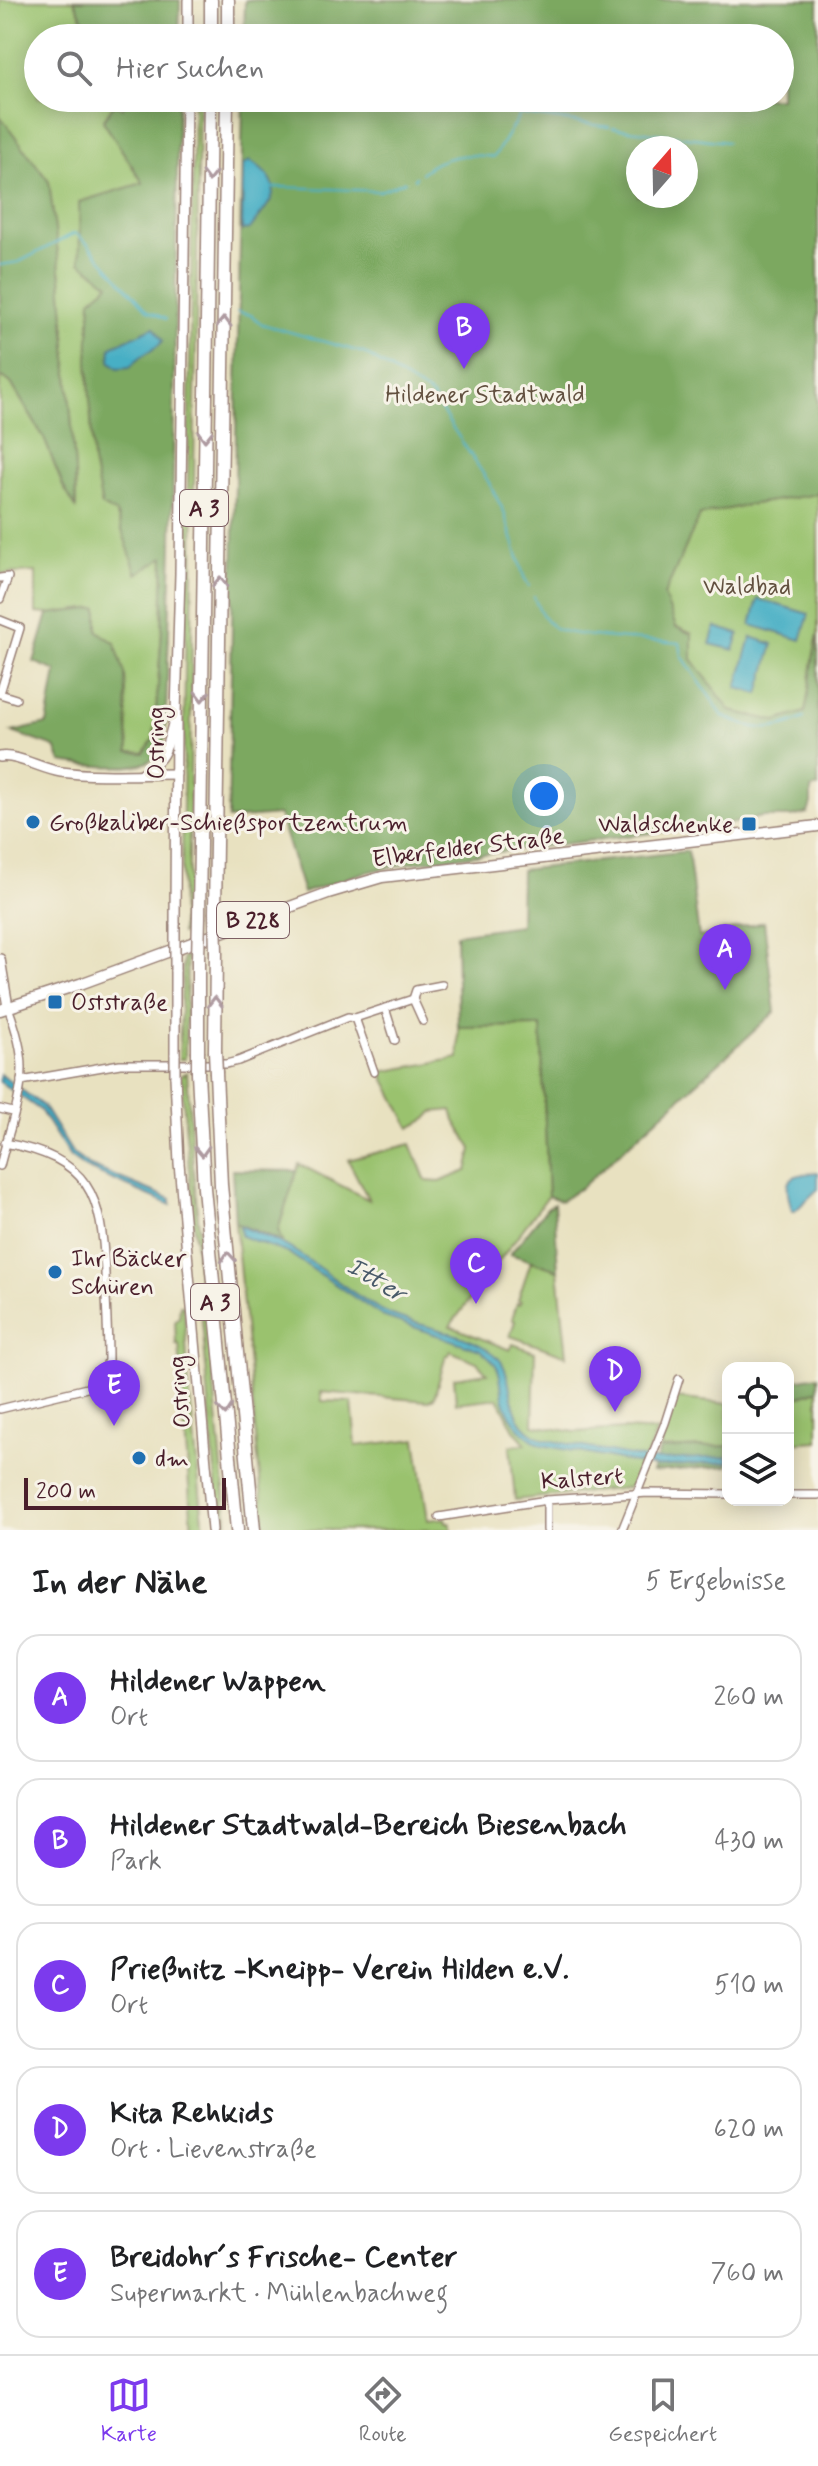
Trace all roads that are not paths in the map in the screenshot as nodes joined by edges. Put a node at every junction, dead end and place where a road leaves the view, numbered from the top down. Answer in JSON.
{"nodes":[{"id":1,"x":188,"y":0,"type":"edge"},
{"id":2,"x":211,"y":0,"type":"edge"},
{"id":3,"x":228,"y":0,"type":"edge"},
{"id":4,"x":188,"y":24,"type":"edge"},
{"id":5,"x":211,"y":24,"type":"edge"},
{"id":6,"x":228,"y":24,"type":"edge"},
{"id":7,"x":186,"y":112,"type":"edge"},
{"id":8,"x":210,"y":112,"type":"edge"},
{"id":9,"x":227,"y":112,"type":"edge"},
{"id":10,"x":0,"y":578,"type":"edge"},
{"id":11,"x":0,"y":599,"type":"edge"},
{"id":12,"x":0,"y":620,"type":"edge"},
{"id":13,"x":0,"y":694,"type":"edge"},
{"id":14,"x":16,"y":699,"type":"dead end"},
{"id":15,"x":176,"y":713,"type":"junction"},
{"id":16,"x":0,"y":757,"type":"edge"},
{"id":17,"x":141,"y":774,"type":"junction"},
{"id":18,"x":176,"y":774,"type":"junction"},
{"id":19,"x":818,"y":826,"type":"edge"},
{"id":20,"x":0,"y":959,"type":"edge"},
{"id":21,"x":442,"y":985,"type":"dead end"},
{"id":22,"x":413,"y":999,"type":"junction"},
{"id":23,"x":4,"y":1008,"type":"edge"},
{"id":24,"x":385,"y":1008,"type":"junction"},
{"id":25,"x":355,"y":1018,"type":"junction"},
{"id":26,"x":423,"y":1021,"type":"dead end"},
{"id":27,"x":395,"y":1040,"type":"dead end"},
{"id":28,"x":374,"y":1072,"type":"dead end"},
{"id":29,"x":20,"y":1085,"type":"junction"},
{"id":30,"x":0,"y":1109,"type":"edge"},
{"id":31,"x":13,"y":1112,"type":"junction"},
{"id":32,"x":5,"y":1143,"type":"junction"},
{"id":33,"x":0,"y":1166,"type":"edge"},
{"id":34,"x":679,"y":1379,"type":"dead end"},
{"id":35,"x":0,"y":1409,"type":"edge"},
{"id":36,"x":637,"y":1494,"type":"junction"},
{"id":37,"x":722,"y":1494,"type":"edge"},
{"id":38,"x":794,"y":1495,"type":"edge"},
{"id":39,"x":818,"y":1495,"type":"edge"},
{"id":40,"x":547,"y":1500,"type":"junction"},
{"id":41,"x":439,"y":1517,"type":"dead end"},
{"id":42,"x":212,"y":1530,"type":"edge"},
{"id":43,"x":237,"y":1530,"type":"edge"},
{"id":44,"x":254,"y":1530,"type":"edge"},
{"id":45,"x":547,"y":1530,"type":"edge"},
{"id":46,"x":622,"y":1530,"type":"edge"}],
"edges":[{"from":1,"to":4,"type":"main road"},
{"from":2,"to":5,"type":"highway"},
{"from":3,"to":6,"type":"highway"},
{"from":7,"to":15,"type":"main road","name":"Ostring"},
{"from":8,"to":43,"type":"highway","number":"A 3","one_way":true,"bridge":true},
{"from":44,"to":9,"type":"highway","number":"A 3","one_way":true,"bridge":true},
{"from":10,"to":11,"type":"street"},
{"from":12,"to":13,"type":"street"},
{"from":13,"to":14,"type":"street"},
{"from":15,"to":17,"type":"main road"},
{"from":15,"to":18,"type":"main road","name":"Ostring"},
{"from":16,"to":17,"type":"main road"},
{"from":17,"to":18,"type":"main road"},
{"from":18,"to":42,"type":"main road","name":"Ostring","bridge":true},
{"from":19,"to":23,"type":"main road","name":"Elberfelder Straße","number":"B 228"},
{"from":20,"to":23,"type":"main road"},
{"from":21,"to":22,"type":"street"},
{"from":22,"to":24,"type":"street"},
{"from":22,"to":26,"type":"street"},
{"from":23,"to":29,"type":"street"},
{"from":24,"to":25,"type":"street"},
{"from":24,"to":27,"type":"street"},
{"from":25,"to":28,"type":"street"},
{"from":25,"to":29,"type":"street"},
{"from":29,"to":31,"type":"street"},
{"from":30,"to":31,"type":"street"},
{"from":31,"to":32,"type":"street"},
{"from":32,"to":33,"type":"street"},
{"from":32,"to":35,"type":"street"},
{"from":34,"to":36,"type":"street"},
{"from":36,"to":37,"type":"street","name":"Kalstert"},
{"from":36,"to":40,"type":"street","name":"Kalstert"},
{"from":36,"to":46,"type":"street"},
{"from":38,"to":39,"type":"street"},
{"from":40,"to":41,"type":"street","name":"Kalstert"},
{"from":40,"to":45,"type":"street"}]}
